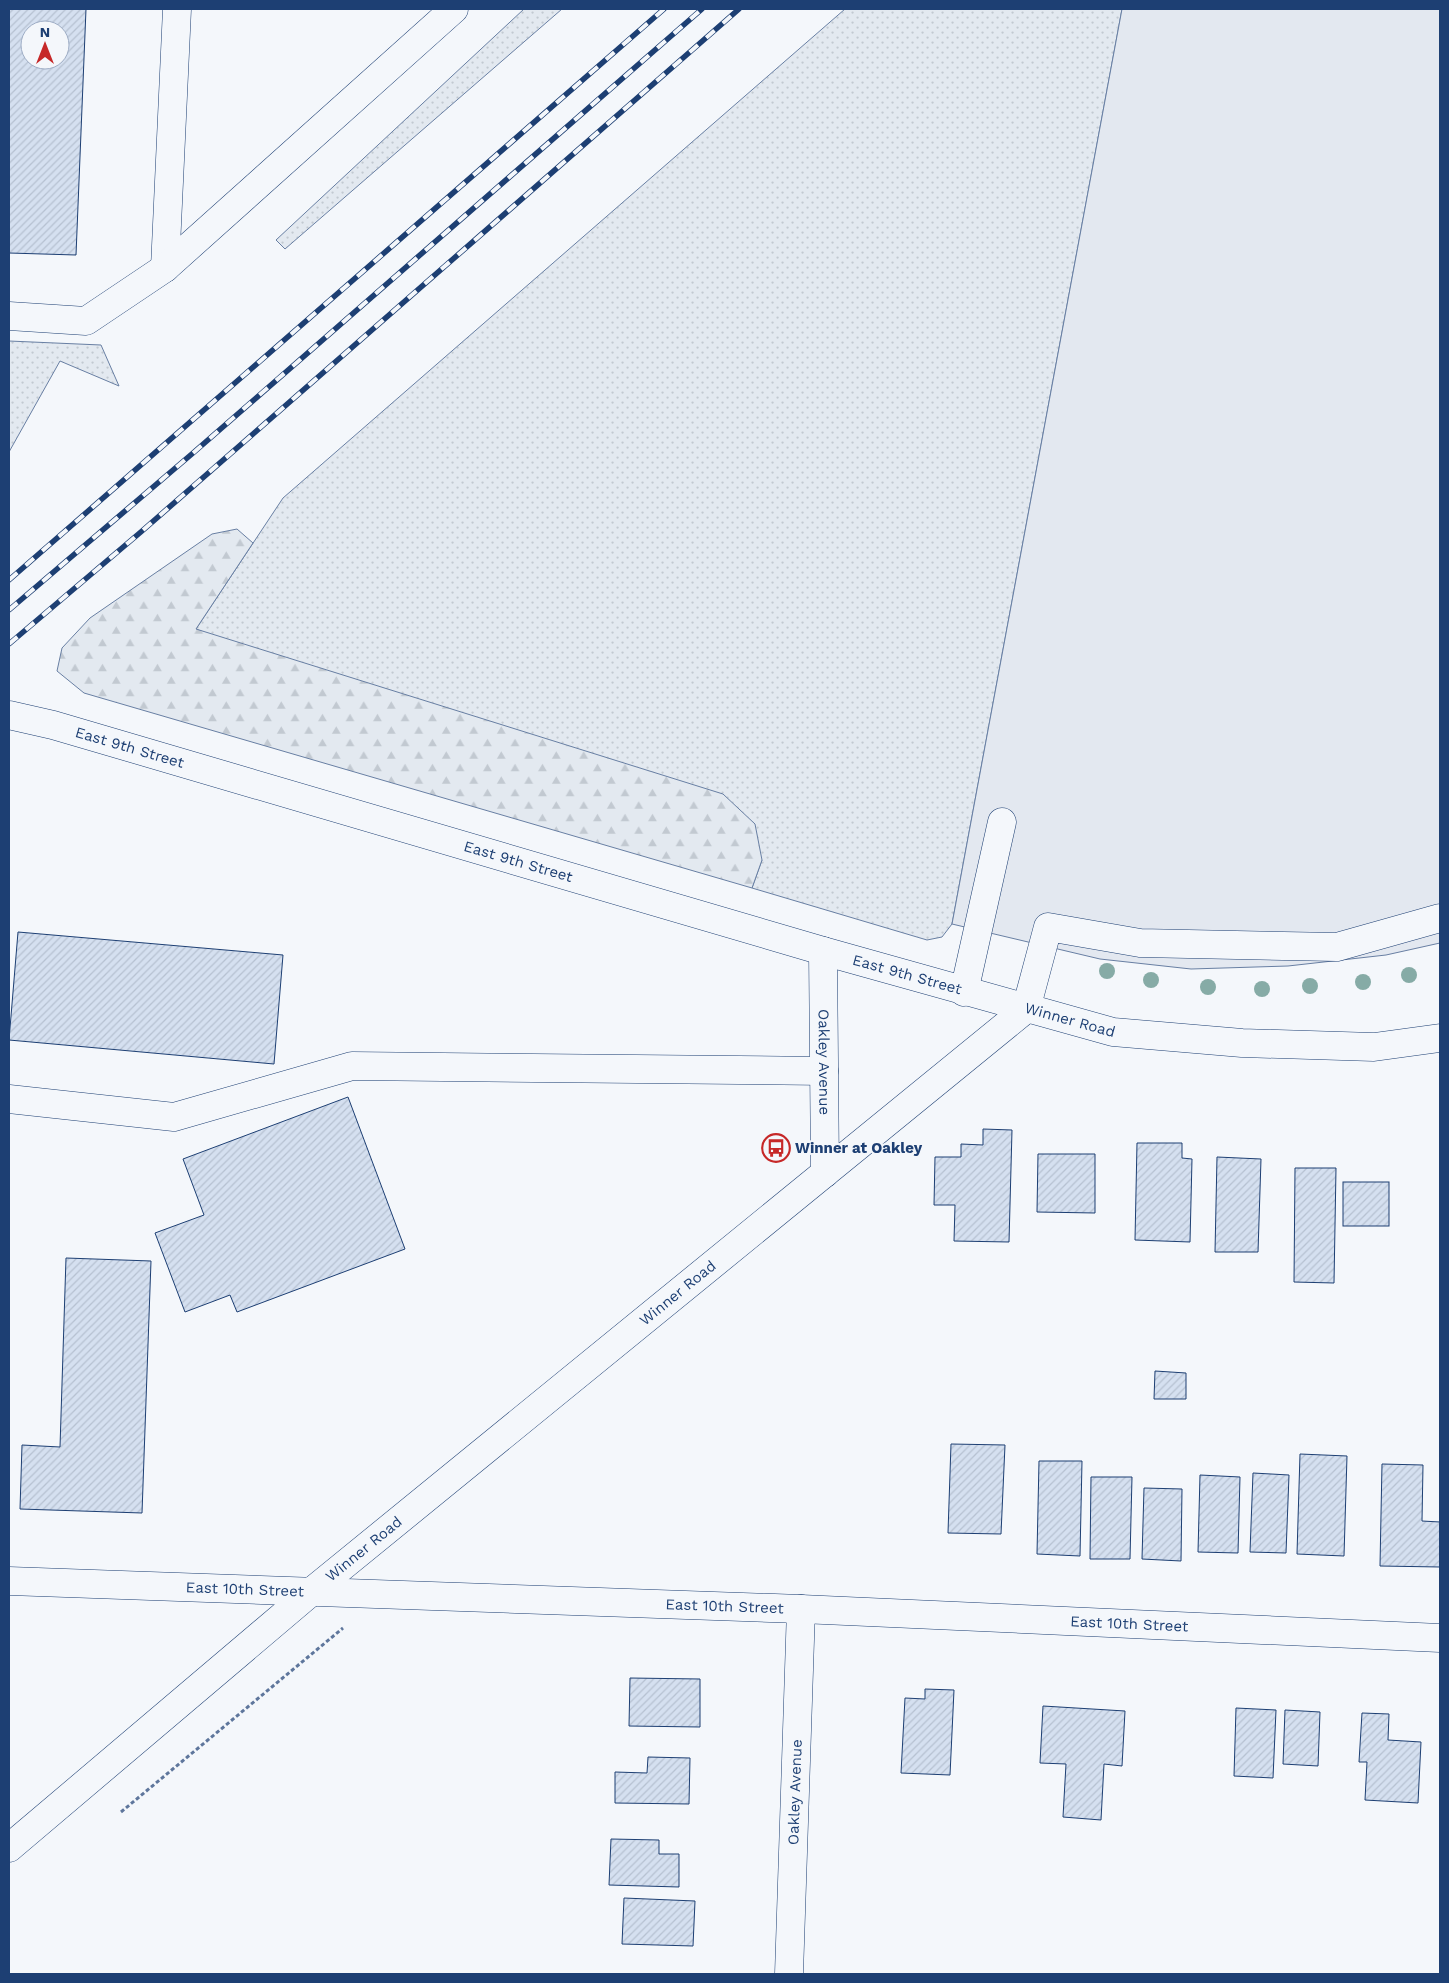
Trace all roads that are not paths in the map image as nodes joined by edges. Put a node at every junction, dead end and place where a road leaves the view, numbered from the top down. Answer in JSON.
{"nodes":[{"id":1,"x":177,"y":9,"type":"edge"},
{"id":2,"x":454,"y":9,"type":"edge"},
{"id":3,"x":165,"y":268,"type":"junction"},
{"id":4,"x":9,"y":316,"type":"edge"},
{"id":5,"x":9,"y":715,"type":"edge"},
{"id":6,"x":1002,"y":822,"type":"dead end"},
{"id":7,"x":1440,"y":918,"type":"edge"},
{"id":8,"x":824,"y":951,"type":"junction"},
{"id":9,"x":964,"y":992,"type":"junction"},
{"id":10,"x":1026,"y":1009,"type":"junction"},
{"id":11,"x":1440,"y":1038,"type":"edge"},
{"id":12,"x":824,"y":1071,"type":"junction"},
{"id":13,"x":9,"y":1099,"type":"edge"},
{"id":14,"x":825,"y":1173,"type":"junction"},
{"id":15,"x":9,"y":1581,"type":"edge"},
{"id":16,"x":311,"y":1592,"type":"junction"},
{"id":17,"x":801,"y":1609,"type":"junction"},
{"id":18,"x":1440,"y":1638,"type":"edge"},
{"id":19,"x":9,"y":1848,"type":"edge"},
{"id":20,"x":789,"y":1974,"type":"edge"}],
"edges":[{"from":1,"to":3,"type":"street"},
{"from":2,"to":3,"type":"street"},
{"from":3,"to":4,"type":"street"},
{"from":5,"to":8,"type":"street","name":"East 9th Street"},
{"from":6,"to":9,"type":"street"},
{"from":7,"to":10,"type":"street"},
{"from":8,"to":9,"type":"street","name":"East 9th Street"},
{"from":8,"to":12,"type":"street","name":"Oakley Avenue"},
{"from":9,"to":10,"type":"street","name":"East 9th Street"},
{"from":10,"to":11,"type":"street","name":"Winner Road"},
{"from":10,"to":14,"type":"street","name":"Winner Road"},
{"from":12,"to":13,"type":"street"},
{"from":12,"to":14,"type":"street","name":"Oakley Avenue"},
{"from":14,"to":16,"type":"street","name":"Winner Road"},
{"from":15,"to":16,"type":"street","name":"East 10th Street"},
{"from":16,"to":17,"type":"street","name":"East 10th Street"},
{"from":16,"to":19,"type":"street","name":"Winner Road"},
{"from":17,"to":18,"type":"street","name":"East 10th Street"},
{"from":17,"to":20,"type":"street","name":"Oakley Avenue"}]}
